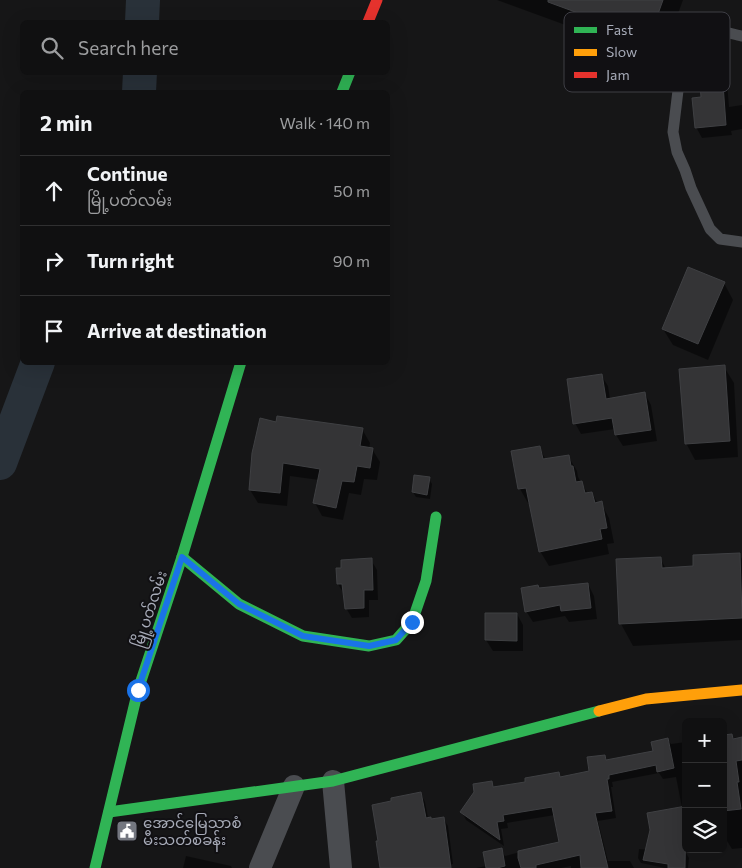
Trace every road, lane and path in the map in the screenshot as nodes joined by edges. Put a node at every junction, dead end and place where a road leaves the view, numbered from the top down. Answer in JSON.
{"nodes":[{"id":1,"x":377,"y":0,"type":"edge"},
{"id":2,"x":369,"y":20,"type":"edge"},
{"id":3,"x":349,"y":75,"type":"edge"},
{"id":4,"x":343,"y":90,"type":"edge"},
{"id":5,"x":678,"y":92,"type":"edge"},
{"id":6,"x":742,"y":242,"type":"edge"},
{"id":7,"x":240,"y":365,"type":"edge"},
{"id":8,"x":436,"y":517,"type":"dead end"},
{"id":9,"x":182,"y":557,"type":"junction"},
{"id":10,"x":742,"y":690,"type":"edge"},
{"id":11,"x":333,"y":781,"type":"junction"},
{"id":12,"x":294,"y":786,"type":"junction"},
{"id":13,"x":109,"y":812,"type":"junction"},
{"id":14,"x":95,"y":868,"type":"edge"},
{"id":15,"x":260,"y":868,"type":"edge"},
{"id":16,"x":341,"y":868,"type":"edge"}],
"edges":[{"from":1,"to":2,"type":"street"},
{"from":3,"to":4,"type":"street"},
{"from":5,"to":6,"type":"lane"},
{"from":7,"to":9,"type":"street","name":"မြို့ပတ်လမ်း"},
{"from":8,"to":9,"type":"street"},
{"from":9,"to":13,"type":"street","name":"မြို့ပတ်လမ်း"},
{"from":10,"to":11,"type":"street"},
{"from":11,"to":12,"type":"street"},
{"from":11,"to":16,"type":"street"},
{"from":12,"to":13,"type":"street"},
{"from":12,"to":15,"type":"street"},
{"from":13,"to":14,"type":"street","name":"မြို့ပတ်လမ်း"}]}
